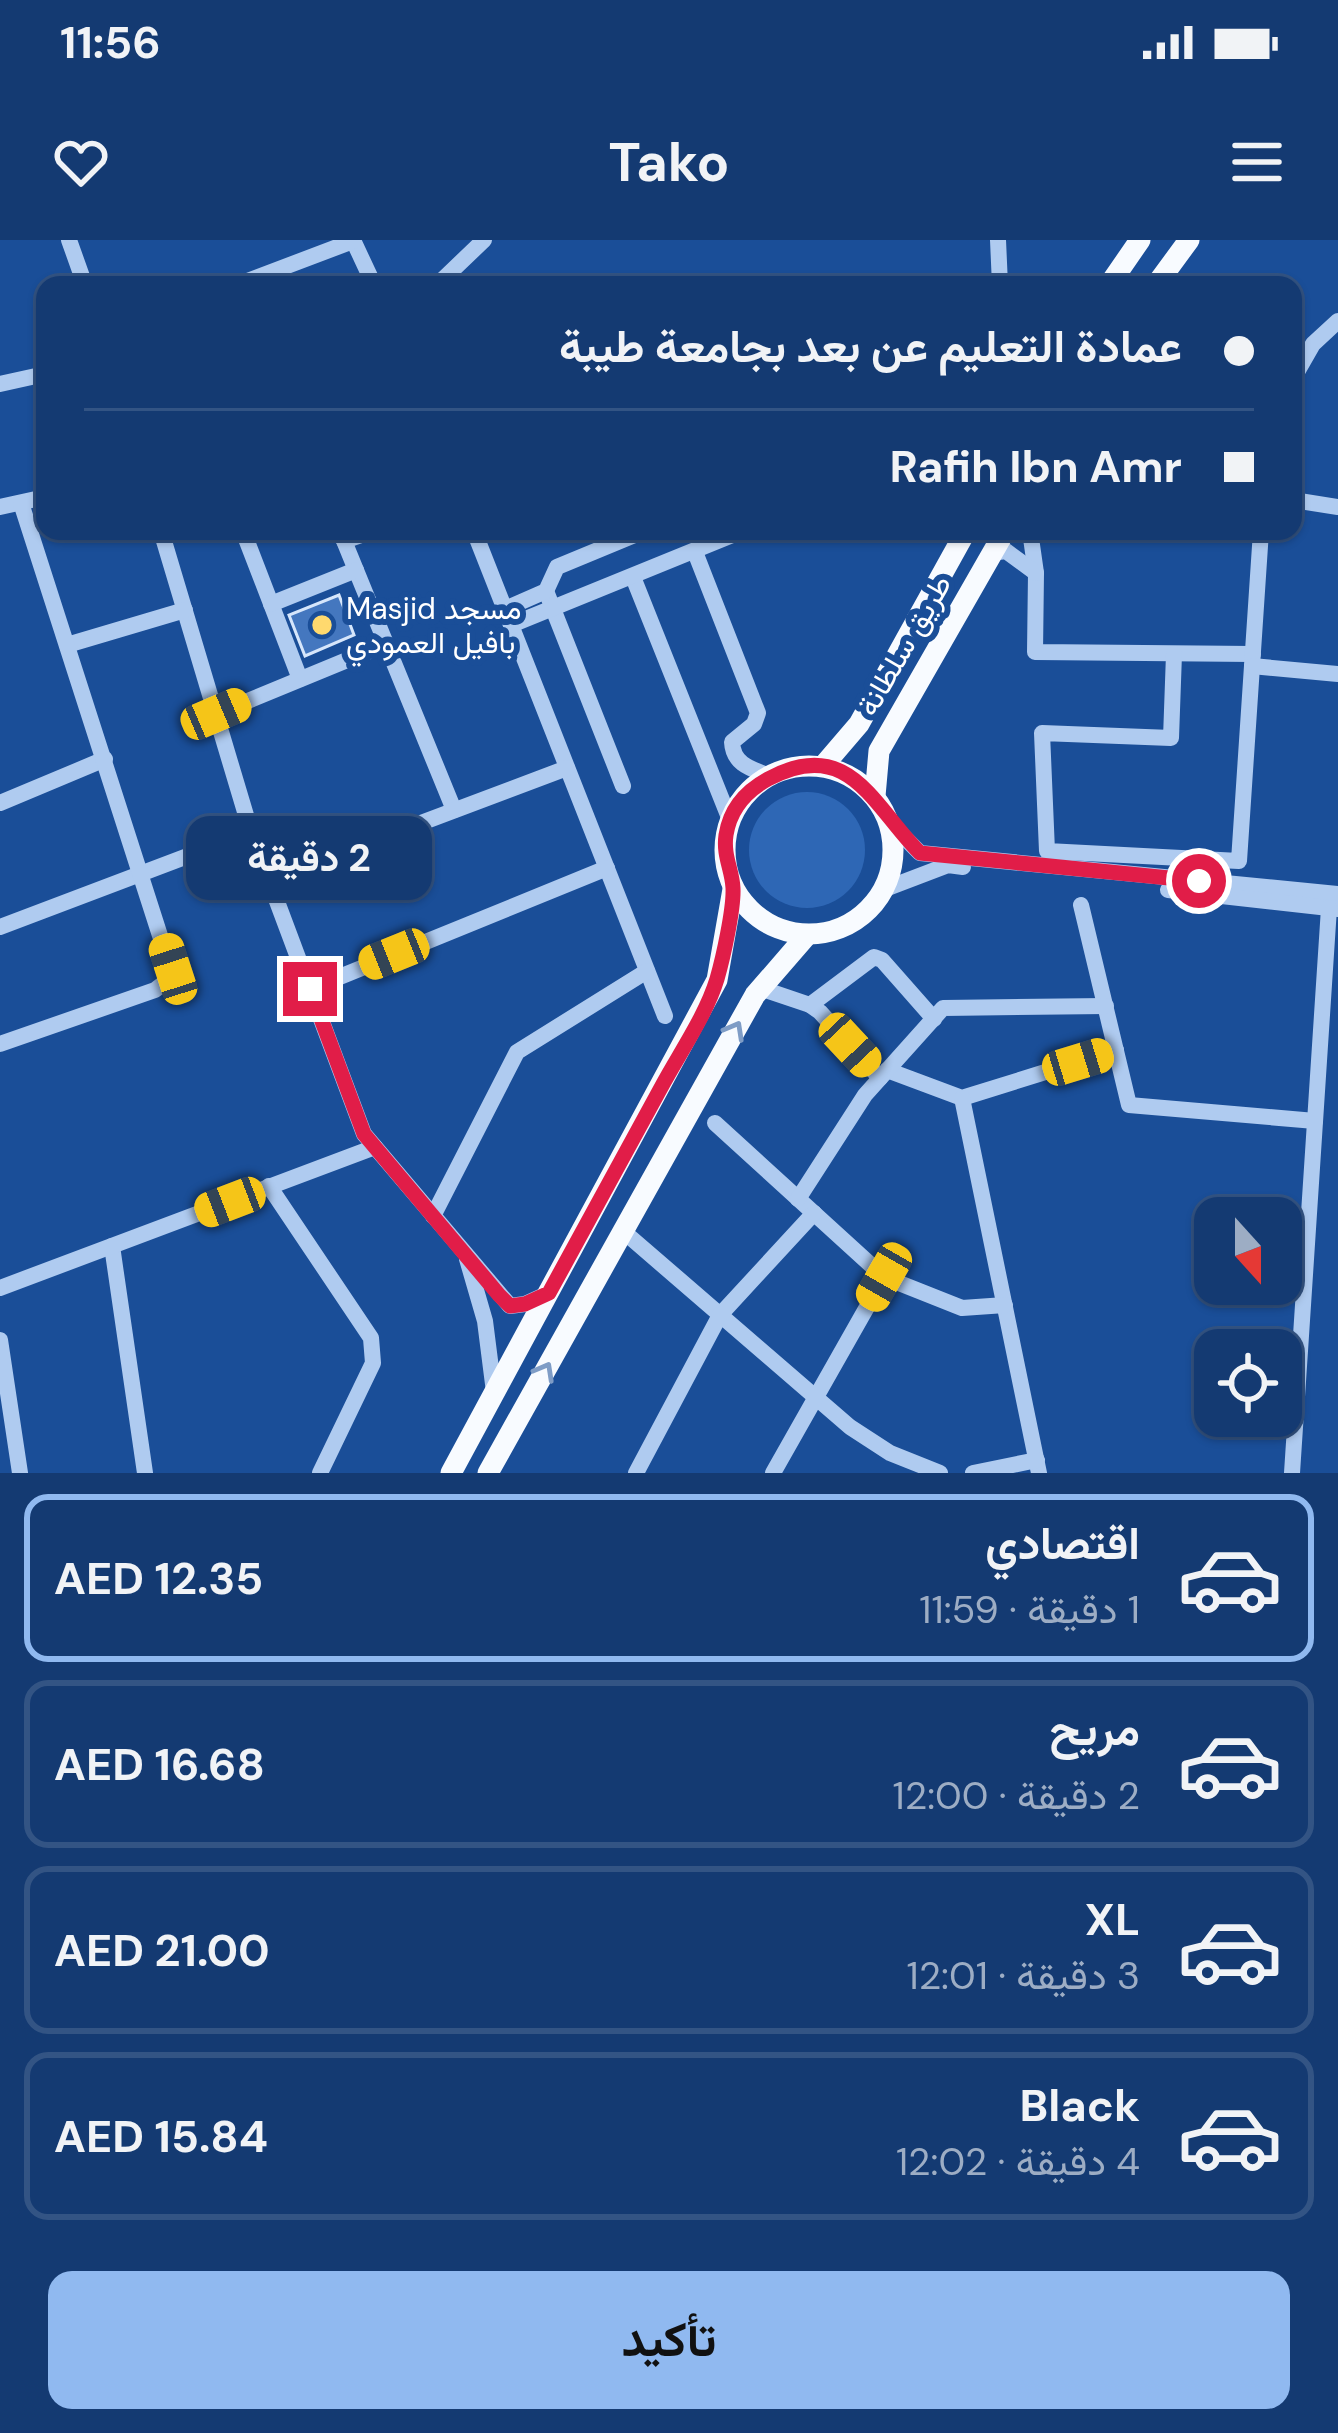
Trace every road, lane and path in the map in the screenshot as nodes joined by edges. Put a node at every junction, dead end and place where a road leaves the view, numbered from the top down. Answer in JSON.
{"nodes":[{"id":1,"x":69,"y":240,"type":"edge"},
{"id":2,"x":353,"y":240,"type":"edge"},
{"id":3,"x":484,"y":240,"type":"edge"},
{"id":4,"x":998,"y":240,"type":"edge"},
{"id":5,"x":1140,"y":240,"type":"edge"},
{"id":6,"x":1189,"y":240,"type":"edge"},
{"id":7,"x":82,"y":276,"type":"edge"},
{"id":8,"x":261,"y":276,"type":"edge"},
{"id":9,"x":370,"y":276,"type":"edge"},
{"id":10,"x":446,"y":276,"type":"edge"},
{"id":11,"x":1000,"y":276,"type":"edge"},
{"id":12,"x":1115,"y":276,"type":"edge"},
{"id":13,"x":1163,"y":276,"type":"edge"},
{"id":14,"x":1338,"y":321,"type":"edge"},
{"id":15,"x":1302,"y":363,"type":"edge"},
{"id":16,"x":36,"y":376,"type":"edge"},
{"id":17,"x":0,"y":384,"type":"edge"},
{"id":18,"x":36,"y":499,"type":"edge"},
{"id":19,"x":1302,"y":501,"type":"edge"},
{"id":20,"x":21,"y":502,"type":"junction"},
{"id":21,"x":0,"y":507,"type":"edge"},
{"id":22,"x":1338,"y":507,"type":"edge"},
{"id":23,"x":164,"y":540,"type":"edge"},
{"id":24,"x":246,"y":540,"type":"edge"},
{"id":25,"x":344,"y":540,"type":"edge"},
{"id":26,"x":478,"y":540,"type":"edge"},
{"id":27,"x":622,"y":540,"type":"edge"},
{"id":28,"x":722,"y":540,"type":"edge"},
{"id":29,"x":961,"y":540,"type":"edge"},
{"id":30,"x":999,"y":540,"type":"edge"},
{"id":31,"x":1031,"y":540,"type":"edge"},
{"id":32,"x":1260,"y":540,"type":"edge"},
{"id":33,"x":695,"y":552,"type":"junction"},
{"id":34,"x":991,"y":553,"type":"junction"},
{"id":35,"x":356,"y":570,"type":"junction"},
{"id":36,"x":1036,"y":572,"type":"junction"},
{"id":37,"x":632,"y":577,"type":"junction"},
{"id":38,"x":549,"y":600,"type":"junction"},
{"id":39,"x":271,"y":604,"type":"junction"},
{"id":40,"x":185,"y":610,"type":"junction"},
{"id":41,"x":508,"y":617,"type":"junction"},
{"id":42,"x":386,"y":644,"type":"junction"},
{"id":43,"x":67,"y":645,"type":"junction"},
{"id":44,"x":1174,"y":654,"type":"junction"},
{"id":45,"x":1252,"y":660,"type":"junction"},
{"id":46,"x":1338,"y":674,"type":"edge"},
{"id":47,"x":300,"y":680,"type":"junction"},
{"id":48,"x":216,"y":714,"type":"junction"},
{"id":49,"x":105,"y":759,"type":"junction"},
{"id":50,"x":823,"y":766,"type":"junction"},
{"id":51,"x":567,"y":768,"type":"junction"},
{"id":52,"x":772,"y":777,"type":"junction"},
{"id":53,"x":623,"y":786,"type":"dead end"},
{"id":54,"x":875,"y":796,"type":"junction"},
{"id":55,"x":0,"y":803,"type":"edge"},
{"id":56,"x":454,"y":810,"type":"junction"},
{"id":57,"x":730,"y":820,"type":"junction"},
{"id":58,"x":891,"y":824,"type":"junction"},
{"id":59,"x":251,"y":832,"type":"junction"},
{"id":60,"x":381,"y":838,"type":"dead end"},
{"id":61,"x":607,"y":868,"type":"junction"},
{"id":62,"x":142,"y":873,"type":"junction"},
{"id":63,"x":733,"y":889,"type":"junction"},
{"id":64,"x":885,"y":889,"type":"junction"},
{"id":65,"x":1335,"y":904,"type":"edge"},
{"id":66,"x":1081,"y":905,"type":"dead end"},
{"id":67,"x":0,"y":927,"type":"edge"},
{"id":68,"x":807,"y":935,"type":"junction"},
{"id":69,"x":647,"y":971,"type":"junction"},
{"id":70,"x":760,"y":988,"type":"junction"},
{"id":71,"x":310,"y":989,"type":"junction"},
{"id":72,"x":810,"y":1004,"type":"junction"},
{"id":73,"x":1106,"y":1006,"type":"junction"},
{"id":74,"x":665,"y":1016,"type":"dead end"},
{"id":75,"x":934,"y":1019,"type":"junction"},
{"id":76,"x":0,"y":1044,"type":"edge"},
{"id":77,"x":1116,"y":1050,"type":"junction"},
{"id":78,"x":884,"y":1074,"type":"junction"},
{"id":79,"x":962,"y":1098,"type":"junction"},
{"id":80,"x":1315,"y":1120,"type":"junction"},
{"id":81,"x":715,"y":1124,"type":"dead end"},
{"id":82,"x":375,"y":1147,"type":"junction"},
{"id":83,"x":269,"y":1186,"type":"junction"},
{"id":84,"x":798,"y":1199,"type":"junction"},
{"id":85,"x":814,"y":1213,"type":"junction"},
{"id":86,"x":433,"y":1216,"type":"junction"},
{"id":87,"x":623,"y":1231,"type":"junction"},
{"id":88,"x":112,"y":1246,"type":"junction"},
{"id":89,"x":467,"y":1258,"type":"junction"},
{"id":90,"x":884,"y":1277,"type":"junction"},
{"id":91,"x":0,"y":1288,"type":"edge"},
{"id":92,"x":549,"y":1293,"type":"junction"},
{"id":93,"x":1005,"y":1305,"type":"junction"},
{"id":94,"x":720,"y":1315,"type":"junction"},
{"id":95,"x":0,"y":1340,"type":"edge"},
{"id":96,"x":494,"y":1394,"type":"junction"},
{"id":97,"x":815,"y":1397,"type":"junction"},
{"id":98,"x":0,"y":1429,"type":"edge"},
{"id":99,"x":19,"y":1464,"type":"edge"},
{"id":100,"x":1038,"y":1467,"type":"edge"},
{"id":101,"x":145,"y":1473,"type":"edge"},
{"id":102,"x":320,"y":1473,"type":"edge"},
{"id":103,"x":451,"y":1473,"type":"edge"},
{"id":104,"x":488,"y":1473,"type":"edge"},
{"id":105,"x":636,"y":1473,"type":"edge"},
{"id":106,"x":772,"y":1473,"type":"edge"},
{"id":107,"x":940,"y":1473,"type":"edge"},
{"id":108,"x":973,"y":1473,"type":"edge"},
{"id":109,"x":1292,"y":1473,"type":"edge"}],
"edges":[{"from":1,"to":7,"type":"street"},
{"from":2,"to":8,"type":"street"},
{"from":2,"to":9,"type":"street"},
{"from":3,"to":10,"type":"street"},
{"from":4,"to":11,"type":"street"},
{"from":5,"to":12,"type":"main road"},
{"from":6,"to":13,"type":"main road"},
{"from":14,"to":15,"type":"street"},
{"from":16,"to":17,"type":"street"},
{"from":18,"to":20,"type":"street"},
{"from":19,"to":22,"type":"street"},
{"from":20,"to":21,"type":"street"},
{"from":20,"to":43,"type":"street"},
{"from":23,"to":40,"type":"street"},
{"from":24,"to":39,"type":"street"},
{"from":25,"to":35,"type":"street"},
{"from":26,"to":41,"type":"street"},
{"from":27,"to":38,"type":"street"},
{"from":28,"to":33,"type":"street"},
{"from":29,"to":50,"type":"main road","name":"طريق سلطانة"},
{"from":30,"to":34,"type":"main road","name":"طريق سلطانة"},
{"from":31,"to":36,"type":"street"},
{"from":32,"to":45,"type":"street"},
{"from":33,"to":37,"type":"street"},
{"from":33,"to":52,"type":"street"},
{"from":34,"to":36,"type":"street"},
{"from":34,"to":54,"type":"main road","name":"طريق سلطانة"},
{"from":35,"to":39,"type":"street"},
{"from":35,"to":42,"type":"street"},
{"from":36,"to":44,"type":"street"},
{"from":37,"to":38,"type":"street"},
{"from":37,"to":57,"type":"street"},
{"from":38,"to":41,"type":"street"},
{"from":38,"to":53,"type":"street"},
{"from":39,"to":47,"type":"street"},
{"from":40,"to":43,"type":"street"},
{"from":40,"to":48,"type":"street"},
{"from":41,"to":51,"type":"street"},
{"from":42,"to":47,"type":"street"},
{"from":42,"to":56,"type":"street"},
{"from":43,"to":49,"type":"street"},
{"from":44,"to":45,"type":"street"},
{"from":44,"to":45,"type":"street"},
{"from":45,"to":46,"type":"street"},
{"from":47,"to":48,"type":"street"},
{"from":48,"to":59,"type":"street"},
{"from":49,"to":55,"type":"street"},
{"from":49,"to":62,"type":"street"},
{"from":50,"to":52,"type":"main road"},
{"from":50,"to":54,"type":"main road"},
{"from":51,"to":56,"type":"street"},
{"from":51,"to":61,"type":"street"},
{"from":52,"to":57,"type":"main road"},
{"from":54,"to":58,"type":"main road"},
{"from":56,"to":60,"type":"street"},
{"from":57,"to":63,"type":"main road"},
{"from":58,"to":64,"type":"main road"},
{"from":58,"to":65,"type":"street"},
{"from":59,"to":62,"type":"street"},
{"from":59,"to":71,"type":"street"},
{"from":61,"to":69,"type":"street"},
{"from":61,"to":71,"type":"street"},
{"from":62,"to":67,"type":"street"},
{"from":62,"to":76,"type":"street"},
{"from":63,"to":68,"type":"main road"},
{"from":63,"to":92,"type":"main road"},
{"from":64,"to":65,"type":"street"},
{"from":64,"to":68,"type":"main road"},
{"from":65,"to":80,"type":"street"},
{"from":66,"to":73,"type":"street"},
{"from":68,"to":70,"type":"main road"},
{"from":69,"to":74,"type":"street"},
{"from":69,"to":86,"type":"street"},
{"from":70,"to":72,"type":"street"},
{"from":87,"to":70,"type":"main road","one_way":true},
{"from":71,"to":82,"type":"street"},
{"from":72,"to":75,"type":"street"},
{"from":72,"to":78,"type":"street"},
{"from":73,"to":75,"type":"street"},
{"from":73,"to":77,"type":"street"},
{"from":75,"to":78,"type":"street"},
{"from":77,"to":79,"type":"street"},
{"from":77,"to":80,"type":"street"},
{"from":78,"to":79,"type":"street"},
{"from":78,"to":84,"type":"street"},
{"from":79,"to":93,"type":"street"},
{"from":80,"to":109,"type":"street"},
{"from":81,"to":84,"type":"street"},
{"from":82,"to":83,"type":"street"},
{"from":82,"to":86,"type":"street"},
{"from":83,"to":88,"type":"street"},
{"from":83,"to":102,"type":"street"},
{"from":84,"to":85,"type":"street"},
{"from":85,"to":90,"type":"street"},
{"from":85,"to":94,"type":"street"},
{"from":86,"to":89,"type":"street"},
{"from":87,"to":94,"type":"street"},
{"from":104,"to":87,"type":"main road","one_way":true},
{"from":88,"to":91,"type":"street"},
{"from":88,"to":101,"type":"street"},
{"from":89,"to":92,"type":"street"},
{"from":89,"to":96,"type":"street"},
{"from":90,"to":93,"type":"street"},
{"from":90,"to":97,"type":"street"},
{"from":92,"to":96,"type":"main road"},
{"from":93,"to":100,"type":"street"},
{"from":94,"to":97,"type":"street"},
{"from":94,"to":105,"type":"street"},
{"from":95,"to":99,"type":"street"},
{"from":96,"to":103,"type":"main road"},
{"from":97,"to":106,"type":"street"},
{"from":97,"to":107,"type":"street"},
{"from":98,"to":99,"type":"street"},
{"from":100,"to":108,"type":"street"}]}
